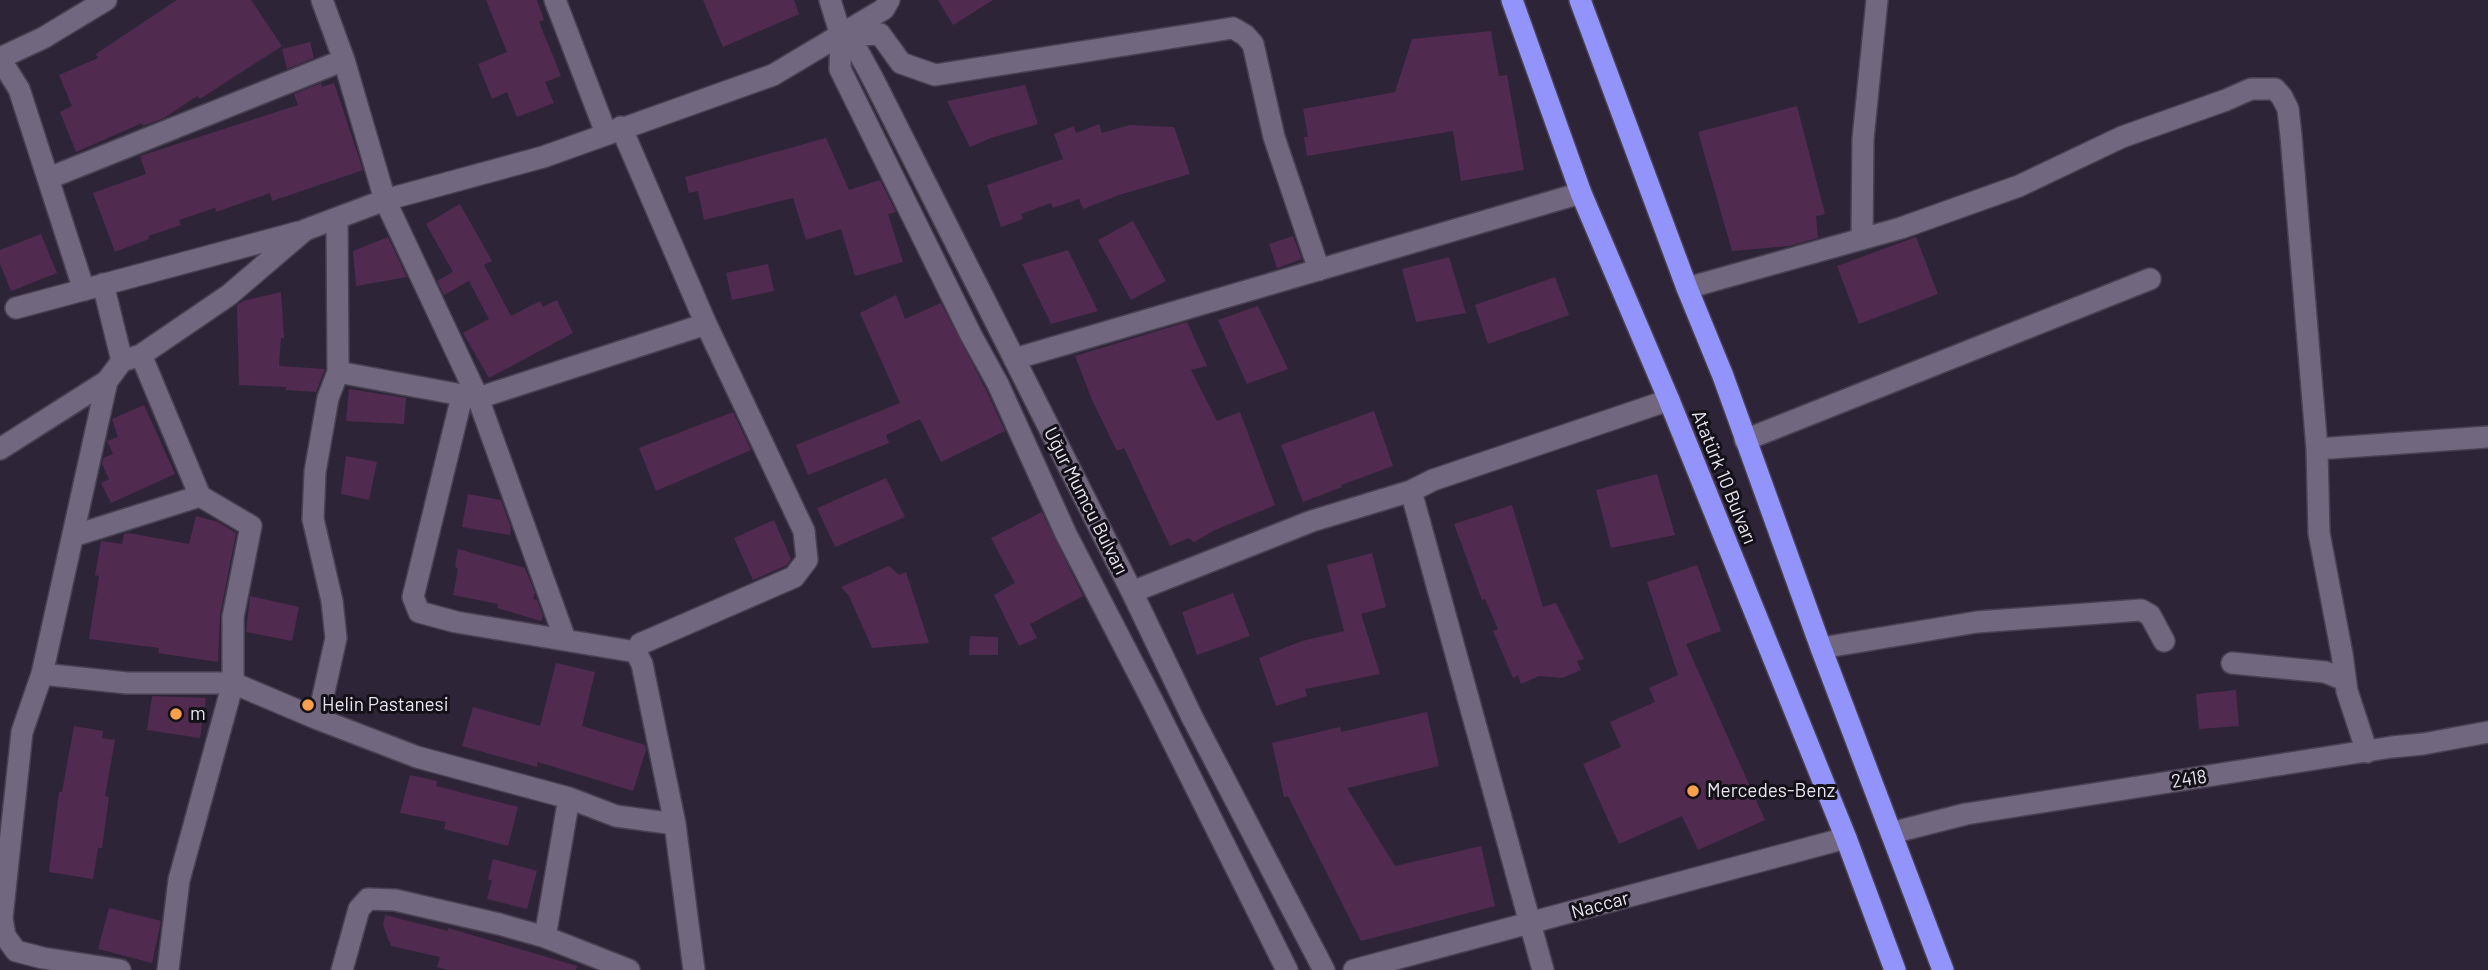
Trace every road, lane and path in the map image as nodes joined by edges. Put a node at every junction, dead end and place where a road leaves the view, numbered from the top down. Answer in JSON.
{"nodes":[{"id":1,"x":106,"y":0,"type":"edge"},
{"id":2,"x":323,"y":0,"type":"edge"},
{"id":3,"x":555,"y":0,"type":"edge"},
{"id":4,"x":830,"y":0,"type":"edge"},
{"id":5,"x":889,"y":0,"type":"edge"},
{"id":6,"x":1512,"y":0,"type":"edge"},
{"id":7,"x":1580,"y":0,"type":"edge"},
{"id":8,"x":1877,"y":0,"type":"edge"},
{"id":9,"x":841,"y":36,"type":"junction"},
{"id":10,"x":0,"y":58,"type":"edge"},
{"id":11,"x":344,"y":60,"type":"junction"},
{"id":12,"x":614,"y":130,"type":"junction"},
{"id":13,"x":49,"y":178,"type":"junction"},
{"id":14,"x":1581,"y":193,"type":"junction"},
{"id":15,"x":385,"y":200,"type":"junction"},
{"id":16,"x":337,"y":218,"type":"junction"},
{"id":17,"x":305,"y":230,"type":"junction"},
{"id":18,"x":1862,"y":239,"type":"junction"},
{"id":19,"x":1319,"y":270,"type":"junction"},
{"id":20,"x":2150,"y":279,"type":"dead end"},
{"id":21,"x":93,"y":287,"type":"junction"},
{"id":22,"x":1687,"y":288,"type":"junction"},
{"id":23,"x":16,"y":307,"type":"dead end"},
{"id":24,"x":706,"y":324,"type":"junction"},
{"id":25,"x":132,"y":358,"type":"junction"},
{"id":26,"x":1014,"y":359,"type":"junction"},
{"id":27,"x":338,"y":372,"type":"junction"},
{"id":28,"x":107,"y":381,"type":"junction"},
{"id":29,"x":470,"y":397,"type":"junction"},
{"id":30,"x":1669,"y":400,"type":"junction"},
{"id":31,"x":2488,"y":437,"type":"edge"},
{"id":32,"x":1745,"y":440,"type":"junction"},
{"id":33,"x":0,"y":449,"type":"edge"},
{"id":34,"x":2317,"y":449,"type":"junction"},
{"id":35,"x":1411,"y":491,"type":"junction"},
{"id":36,"x":200,"y":496,"type":"junction"},
{"id":37,"x":73,"y":536,"type":"junction"},
{"id":38,"x":1132,"y":592,"type":"junction"},
{"id":39,"x":565,"y":639,"type":"junction"},
{"id":40,"x":2164,"y":640,"type":"dead end"},
{"id":41,"x":1821,"y":648,"type":"junction"},
{"id":42,"x":636,"y":652,"type":"junction"},
{"id":43,"x":2232,"y":663,"type":"dead end"},
{"id":44,"x":42,"y":674,"type":"junction"},
{"id":45,"x":2345,"y":680,"type":"junction"},
{"id":46,"x":233,"y":683,"type":"junction"},
{"id":47,"x":318,"y":719,"type":"junction"},
{"id":48,"x":2488,"y":732,"type":"edge"},
{"id":49,"x":2367,"y":752,"type":"junction"},
{"id":50,"x":569,"y":798,"type":"junction"},
{"id":51,"x":675,"y":824,"type":"junction"},
{"id":52,"x":1891,"y":833,"type":"junction"},
{"id":53,"x":1846,"y":838,"type":"junction"},
{"id":54,"x":1529,"y":924,"type":"junction"},
{"id":55,"x":545,"y":937,"type":"junction"},
{"id":56,"x":1321,"y":965,"type":"edge"},
{"id":57,"x":1282,"y":969,"type":"edge"},
{"id":58,"x":120,"y":970,"type":"edge"},
{"id":59,"x":167,"y":970,"type":"edge"},
{"id":60,"x":342,"y":970,"type":"edge"},
{"id":61,"x":629,"y":970,"type":"edge"},
{"id":62,"x":694,"y":970,"type":"edge"},
{"id":63,"x":1354,"y":970,"type":"edge"},
{"id":64,"x":1543,"y":970,"type":"edge"},
{"id":65,"x":1895,"y":970,"type":"edge"},
{"id":66,"x":1943,"y":970,"type":"edge"}],
"edges":[{"from":1,"to":10,"type":"street"},
{"from":2,"to":11,"type":"street"},
{"from":3,"to":12,"type":"street"},
{"from":4,"to":9,"type":"street","name":"Uğur Mumcu Bulvarı"},
{"from":5,"to":9,"type":"street"},
{"from":6,"to":14,"type":"highway","name":"Atatürk 10 Bulvarı"},
{"from":7,"to":22,"type":"highway","name":"Atatürk 10 Bulvarı"},
{"from":8,"to":18,"type":"street"},
{"from":9,"to":12,"type":"street"},
{"from":9,"to":19,"type":"street"},
{"from":9,"to":26,"type":"street","name":"Uğur Mumcu Bulvarı"},
{"from":9,"to":57,"type":"street","name":"Uğur Mumcu Bulvarı"},
{"from":10,"to":13,"type":"street"},
{"from":11,"to":13,"type":"street"},
{"from":11,"to":15,"type":"street"},
{"from":12,"to":15,"type":"street"},
{"from":12,"to":24,"type":"street"},
{"from":13,"to":21,"type":"street"},
{"from":14,"to":19,"type":"street"},
{"from":14,"to":30,"type":"highway","name":"Atatürk 10 Bulvarı"},
{"from":15,"to":16,"type":"street"},
{"from":15,"to":29,"type":"street"},
{"from":16,"to":17,"type":"street"},
{"from":16,"to":27,"type":"street"},
{"from":17,"to":21,"type":"street"},
{"from":17,"to":25,"type":"street"},
{"from":18,"to":22,"type":"street"},
{"from":18,"to":34,"type":"street"},
{"from":19,"to":26,"type":"street"},
{"from":20,"to":32,"type":"street"},
{"from":21,"to":23,"type":"street"},
{"from":21,"to":25,"type":"street"},
{"from":22,"to":32,"type":"highway","name":"Atatürk 10 Bulvarı"},
{"from":24,"to":29,"type":"street"},
{"from":24,"to":42,"type":"street"},
{"from":25,"to":28,"type":"street"},
{"from":25,"to":36,"type":"street"},
{"from":26,"to":38,"type":"street","name":"Uğur Mumcu Bulvarı"},
{"from":27,"to":29,"type":"street"},
{"from":27,"to":47,"type":"street"},
{"from":28,"to":33,"type":"street"},
{"from":28,"to":37,"type":"street"},
{"from":29,"to":39,"type":"street"},
{"from":29,"to":39,"type":"street"},
{"from":30,"to":35,"type":"street"},
{"from":30,"to":53,"type":"highway","name":"Atatürk 10 Bulvarı"},
{"from":31,"to":34,"type":"street"},
{"from":32,"to":41,"type":"highway","name":"Atatürk 10 Bulvarı"},
{"from":34,"to":45,"type":"street"},
{"from":35,"to":38,"type":"street"},
{"from":35,"to":54,"type":"street"},
{"from":36,"to":37,"type":"street"},
{"from":36,"to":46,"type":"street"},
{"from":37,"to":44,"type":"street"},
{"from":38,"to":56,"type":"street","name":"Uğur Mumcu Bulvarı"},
{"from":39,"to":42,"type":"street"},
{"from":40,"to":41,"type":"street"},
{"from":41,"to":52,"type":"highway","name":"Atatürk 10 Bulvarı"},
{"from":42,"to":51,"type":"street"},
{"from":43,"to":45,"type":"street"},
{"from":44,"to":46,"type":"street"},
{"from":44,"to":58,"type":"street"},
{"from":45,"to":49,"type":"street"},
{"from":46,"to":47,"type":"street"},
{"from":46,"to":59,"type":"street"},
{"from":47,"to":50,"type":"street"},
{"from":48,"to":49,"type":"street","name":"2418"},
{"from":49,"to":52,"type":"street","name":"2418"},
{"from":50,"to":51,"type":"street"},
{"from":50,"to":55,"type":"street"},
{"from":51,"to":62,"type":"street"},
{"from":52,"to":66,"type":"highway","name":"Atatürk 10 Bulvarı"},
{"from":53,"to":54,"type":"street","name":"Naccar"},
{"from":53,"to":65,"type":"highway","name":"Atatürk 10 Bulvarı"},
{"from":54,"to":63,"type":"street","name":"Naccar"},
{"from":54,"to":64,"type":"street"},
{"from":55,"to":60,"type":"street"},
{"from":55,"to":61,"type":"street"},
{"from":56,"to":57,"type":"street"}]}
